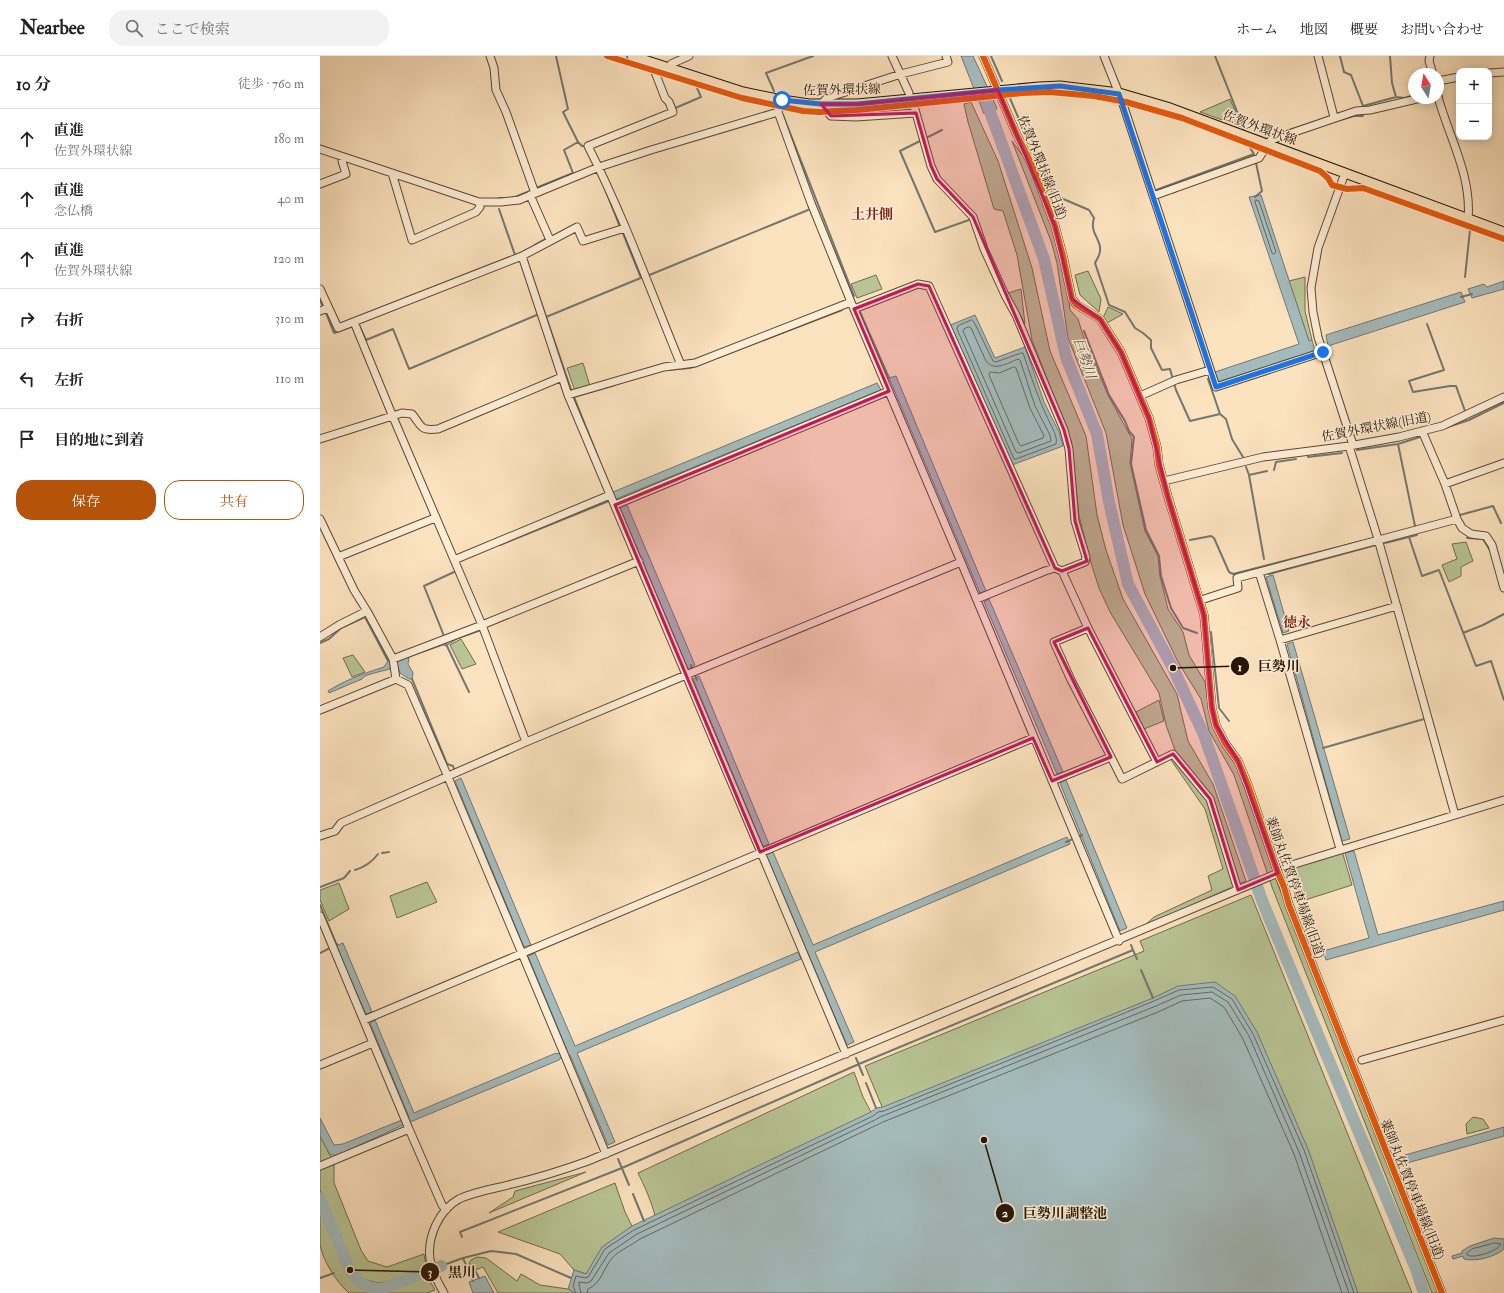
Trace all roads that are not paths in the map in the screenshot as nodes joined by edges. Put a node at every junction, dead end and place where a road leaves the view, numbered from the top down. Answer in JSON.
{"nodes":[{"id":1,"x":490,"y":56,"type":"edge"},
{"id":2,"x":634,"y":56,"type":"edge"},
{"id":3,"x":690,"y":56,"type":"edge"},
{"id":4,"x":892,"y":56,"type":"edge"},
{"id":5,"x":946,"y":56,"type":"edge"},
{"id":6,"x":983,"y":56,"type":"edge"},
{"id":7,"x":1104,"y":56,"type":"edge"},
{"id":8,"x":1318,"y":56,"type":"edge"},
{"id":9,"x":1430,"y":56,"type":"edge"},
{"id":10,"x":658,"y":65,"type":"junction"},
{"id":11,"x":670,"y":68,"type":"junction"},
{"id":12,"x":1431,"y":68,"type":"edge"},
{"id":13,"x":1504,"y":72,"type":"edge"},
{"id":14,"x":1492,"y":73,"type":"edge"},
{"id":15,"x":901,"y":74,"type":"junction"},
{"id":16,"x":1456,"y":77,"type":"edge"},
{"id":17,"x":1444,"y":79,"type":"edge"},
{"id":18,"x":998,"y":90,"type":"junction"},
{"id":19,"x":909,"y":93,"type":"dead end"},
{"id":20,"x":1119,"y":94,"type":"junction"},
{"id":21,"x":782,"y":100,"type":"junction"},
{"id":22,"x":1408,"y":101,"type":"edge"},
{"id":23,"x":821,"y":104,"type":"junction"},
{"id":24,"x":1440,"y":104,"type":"edge"},
{"id":25,"x":778,"y":112,"type":"junction"},
{"id":26,"x":1334,"y":117,"type":"junction"},
{"id":27,"x":1269,"y":144,"type":"junction"},
{"id":28,"x":320,"y":149,"type":"edge"},
{"id":29,"x":343,"y":157,"type":"junction"},
{"id":30,"x":597,"y":168,"type":"junction"},
{"id":31,"x":392,"y":173,"type":"junction"},
{"id":32,"x":1345,"y":173,"type":"junction"},
{"id":33,"x":320,"y":184,"type":"edge"},
{"id":34,"x":533,"y":194,"type":"junction"},
{"id":35,"x":1153,"y":196,"type":"junction"},
{"id":36,"x":479,"y":202,"type":"junction"},
{"id":37,"x":1468,"y":219,"type":"junction"},
{"id":38,"x":622,"y":229,"type":"junction"},
{"id":39,"x":1504,"y":232,"type":"edge"},
{"id":40,"x":550,"y":240,"type":"junction"},
{"id":41,"x":525,"y":254,"type":"junction"},
{"id":42,"x":320,"y":289,"type":"edge"},
{"id":43,"x":853,"y":305,"type":"junction"},
{"id":44,"x":328,"y":308,"type":"junction"},
{"id":45,"x":320,"y":311,"type":"edge"},
{"id":46,"x":354,"y":322,"type":"junction"},
{"id":47,"x":1323,"y":352,"type":"junction"},
{"id":48,"x":681,"y":365,"type":"junction"},
{"id":49,"x":561,"y":374,"type":"junction"},
{"id":50,"x":1212,"y":375,"type":"junction"},
{"id":51,"x":887,"y":386,"type":"junction"},
{"id":52,"x":571,"y":394,"type":"junction"},
{"id":53,"x":1140,"y":396,"type":"junction"},
{"id":54,"x":1504,"y":397,"type":"edge"},
{"id":55,"x":392,"y":414,"type":"junction"},
{"id":56,"x":1422,"y":432,"type":"junction"},
{"id":57,"x":320,"y":439,"type":"edge"},
{"id":58,"x":1351,"y":445,"type":"junction"},
{"id":59,"x":1504,"y":463,"type":"edge"},
{"id":60,"x":1164,"y":481,"type":"junction"},
{"id":61,"x":1445,"y":484,"type":"junction"},
{"id":62,"x":610,"y":495,"type":"junction"},
{"id":63,"x":620,"y":503,"type":"junction"},
{"id":64,"x":435,"y":518,"type":"junction"},
{"id":65,"x":320,"y":519,"type":"edge"},
{"id":66,"x":1456,"y":520,"type":"junction"},
{"id":67,"x":323,"y":536,"type":"edge"},
{"id":68,"x":1378,"y":539,"type":"junction"},
{"id":69,"x":338,"y":557,"type":"junction"},
{"id":70,"x":454,"y":560,"type":"junction"},
{"id":71,"x":639,"y":561,"type":"junction"},
{"id":72,"x":961,"y":562,"type":"junction"},
{"id":73,"x":1058,"y":570,"type":"junction"},
{"id":74,"x":1259,"y":572,"type":"junction"},
{"id":75,"x":1504,"y":588,"type":"edge"},
{"id":76,"x":982,"y":597,"type":"junction"},
{"id":77,"x":1200,"y":600,"type":"junction"},
{"id":78,"x":1397,"y":606,"type":"junction"},
{"id":79,"x":367,"y":611,"type":"junction"},
{"id":80,"x":482,"y":625,"type":"junction"},
{"id":81,"x":1088,"y":628,"type":"junction"},
{"id":82,"x":320,"y":637,"type":"edge"},
{"id":83,"x":1285,"y":639,"type":"junction"},
{"id":84,"x":393,"y":659,"type":"junction"},
{"id":85,"x":691,"y":673,"type":"junction"},
{"id":86,"x":396,"y":679,"type":"junction"},
{"id":87,"x":320,"y":710,"type":"edge"},
{"id":88,"x":1033,"y":738,"type":"junction"},
{"id":89,"x":526,"y":742,"type":"junction"},
{"id":90,"x":1111,"y":757,"type":"junction"},
{"id":91,"x":1157,"y":762,"type":"junction"},
{"id":92,"x":453,"y":775,"type":"junction"},
{"id":93,"x":1052,"y":781,"type":"junction"},
{"id":94,"x":1504,"y":800,"type":"edge"},
{"id":95,"x":1455,"y":815,"type":"junction"},
{"id":96,"x":320,"y":836,"type":"edge"},
{"id":97,"x":1340,"y":849,"type":"junction"},
{"id":98,"x":765,"y":850,"type":"junction"},
{"id":99,"x":1285,"y":867,"type":"dead end"},
{"id":100,"x":1278,"y":874,"type":"junction"},
{"id":101,"x":1238,"y":890,"type":"junction"},
{"id":102,"x":320,"y":916,"type":"edge"},
{"id":103,"x":1119,"y":941,"type":"junction"},
{"id":104,"x":527,"y":952,"type":"junction"},
{"id":105,"x":368,"y":1018,"type":"junction"},
{"id":106,"x":1504,"y":1020,"type":"edge"},
{"id":107,"x":373,"y":1043,"type":"junction"},
{"id":108,"x":846,"y":1054,"type":"junction"},
{"id":109,"x":1362,"y":1060,"type":"dead end"},
{"id":110,"x":320,"y":1065,"type":"edge"},
{"id":111,"x":408,"y":1127,"type":"junction"},
{"id":112,"x":606,"y":1154,"type":"junction"},
{"id":113,"x":320,"y":1166,"type":"edge"},
{"id":114,"x":446,"y":1210,"type":"junction"},
{"id":115,"x":444,"y":1293,"type":"edge"},
{"id":116,"x":1442,"y":1293,"type":"edge"}],
"edges":[{"from":1,"to":34,"type":"street"},
{"from":2,"to":10,"type":"main road","name":"佐賀外環状線"},
{"from":3,"to":11,"type":"street"},
{"from":4,"to":15,"type":"street"},
{"from":5,"to":15,"type":"street"},
{"from":6,"to":18,"type":"street","name":"佐賀外環状線(旧道)"},
{"from":7,"to":20,"type":"street"},
{"from":8,"to":26,"type":"street"},
{"from":9,"to":12,"type":"street"},
{"from":10,"to":11,"type":"main road","name":"佐賀外環状線"},
{"from":10,"to":30,"type":"street"},
{"from":11,"to":21,"type":"main road","name":"佐賀外環状線"},
{"from":13,"to":14,"type":"street"},
{"from":15,"to":19,"type":"street"},
{"from":15,"to":23,"type":"street"},
{"from":16,"to":17,"type":"street"},
{"from":18,"to":20,"type":"main road","name":"佐賀外環状線"},
{"from":18,"to":23,"type":"main road","name":"佐賀外環状線"},
{"from":18,"to":53,"type":"street","name":"佐賀外環状線(旧道)"},
{"from":20,"to":27,"type":"main road","name":"佐賀外環状線"},
{"from":20,"to":35,"type":"street"},
{"from":21,"to":23,"type":"main road","name":"佐賀外環状線"},
{"from":21,"to":25,"type":"street"},
{"from":22,"to":26,"type":"street"},
{"from":23,"to":73,"type":"street"},
{"from":24,"to":37,"type":"street"},
{"from":25,"to":30,"type":"street"},
{"from":25,"to":43,"type":"street"},
{"from":26,"to":27,"type":"street"},
{"from":27,"to":32,"type":"main road","name":"佐賀外環状線"},
{"from":27,"to":35,"type":"street"},
{"from":28,"to":29,"type":"street"},
{"from":29,"to":31,"type":"street"},
{"from":29,"to":33,"type":"street"},
{"from":30,"to":34,"type":"street"},
{"from":30,"to":38,"type":"street"},
{"from":31,"to":36,"type":"street"},
{"from":31,"to":36,"type":"street"},
{"from":32,"to":37,"type":"main road","name":"佐賀外環状線"},
{"from":32,"to":47,"type":"street"},
{"from":34,"to":36,"type":"street"},
{"from":34,"to":40,"type":"street"},
{"from":35,"to":50,"type":"street"},
{"from":37,"to":39,"type":"main road","name":"佐賀外環状線"},
{"from":38,"to":40,"type":"street"},
{"from":38,"to":48,"type":"street"},
{"from":40,"to":41,"type":"street"},
{"from":41,"to":46,"type":"street"},
{"from":41,"to":49,"type":"street"},
{"from":42,"to":44,"type":"street"},
{"from":43,"to":48,"type":"street"},
{"from":43,"to":51,"type":"street"},
{"from":43,"to":73,"type":"street"},
{"from":44,"to":45,"type":"street"},
{"from":44,"to":46,"type":"street"},
{"from":46,"to":55,"type":"street"},
{"from":47,"to":50,"type":"street"},
{"from":47,"to":58,"type":"street"},
{"from":48,"to":52,"type":"street"},
{"from":49,"to":52,"type":"street"},
{"from":49,"to":55,"type":"street"},
{"from":50,"to":53,"type":"street"},
{"from":51,"to":63,"type":"street"},
{"from":51,"to":72,"type":"street"},
{"from":52,"to":62,"type":"street"},
{"from":53,"to":60,"type":"street","name":"佐賀外環状線(旧道)"},
{"from":54,"to":56,"type":"street","name":"佐賀外環状線(旧道)"},
{"from":55,"to":57,"type":"street"},
{"from":55,"to":64,"type":"street"},
{"from":56,"to":58,"type":"street","name":"佐賀外環状線(旧道)"},
{"from":56,"to":61,"type":"street"},
{"from":58,"to":60,"type":"street","name":"佐賀外環状線(旧道)"},
{"from":58,"to":68,"type":"street"},
{"from":59,"to":61,"type":"street"},
{"from":60,"to":77,"type":"street","name":"薬師丸佐賀停車場線(旧道)"},
{"from":61,"to":66,"type":"street"},
{"from":62,"to":63,"type":"street"},
{"from":62,"to":70,"type":"street"},
{"from":63,"to":71,"type":"street"},
{"from":64,"to":69,"type":"street"},
{"from":64,"to":70,"type":"street"},
{"from":65,"to":67,"type":"street"},
{"from":66,"to":68,"type":"street"},
{"from":66,"to":75,"type":"street"},
{"from":67,"to":69,"type":"street"},
{"from":68,"to":74,"type":"street"},
{"from":68,"to":78,"type":"street"},
{"from":69,"to":79,"type":"street"},
{"from":70,"to":80,"type":"street"},
{"from":71,"to":80,"type":"street"},
{"from":71,"to":85,"type":"street"},
{"from":72,"to":76,"type":"street"},
{"from":72,"to":85,"type":"street"},
{"from":73,"to":76,"type":"street"},
{"from":73,"to":81,"type":"street"},
{"from":74,"to":77,"type":"street"},
{"from":74,"to":83,"type":"street"},
{"from":76,"to":88,"type":"street"},
{"from":77,"to":100,"type":"street","name":"薬師丸佐賀停車場線(旧道)"},
{"from":78,"to":83,"type":"street"},
{"from":78,"to":95,"type":"street"},
{"from":79,"to":82,"type":"street"},
{"from":79,"to":84,"type":"street"},
{"from":80,"to":84,"type":"street"},
{"from":80,"to":89,"type":"street"},
{"from":81,"to":90,"type":"street"},
{"from":81,"to":91,"type":"street"},
{"from":83,"to":97,"type":"street"},
{"from":84,"to":86,"type":"street"},
{"from":85,"to":89,"type":"street"},
{"from":85,"to":98,"type":"street"},
{"from":86,"to":87,"type":"street"},
{"from":86,"to":92,"type":"street"},
{"from":88,"to":93,"type":"street"},
{"from":88,"to":98,"type":"street"},
{"from":89,"to":92,"type":"street"},
{"from":90,"to":91,"type":"street"},
{"from":90,"to":93,"type":"street"},
{"from":91,"to":101,"type":"street"},
{"from":92,"to":96,"type":"street"},
{"from":92,"to":104,"type":"street"},
{"from":93,"to":103,"type":"street"},
{"from":94,"to":95,"type":"street"},
{"from":95,"to":97,"type":"street"},
{"from":97,"to":99,"type":"street"},
{"from":98,"to":104,"type":"street"},
{"from":98,"to":108,"type":"street"},
{"from":100,"to":101,"type":"street"},
{"from":100,"to":116,"type":"street","name":"薬師丸佐賀停車場線(旧道)"},
{"from":101,"to":103,"type":"street"},
{"from":102,"to":105,"type":"street"},
{"from":103,"to":108,"type":"street"},
{"from":104,"to":105,"type":"street"},
{"from":104,"to":112,"type":"street"},
{"from":105,"to":107,"type":"street"},
{"from":106,"to":109,"type":"street"},
{"from":107,"to":110,"type":"street"},
{"from":107,"to":111,"type":"street"},
{"from":108,"to":112,"type":"street"},
{"from":111,"to":113,"type":"street"},
{"from":111,"to":114,"type":"street"},
{"from":112,"to":114,"type":"street"},
{"from":114,"to":115,"type":"street"}]}
